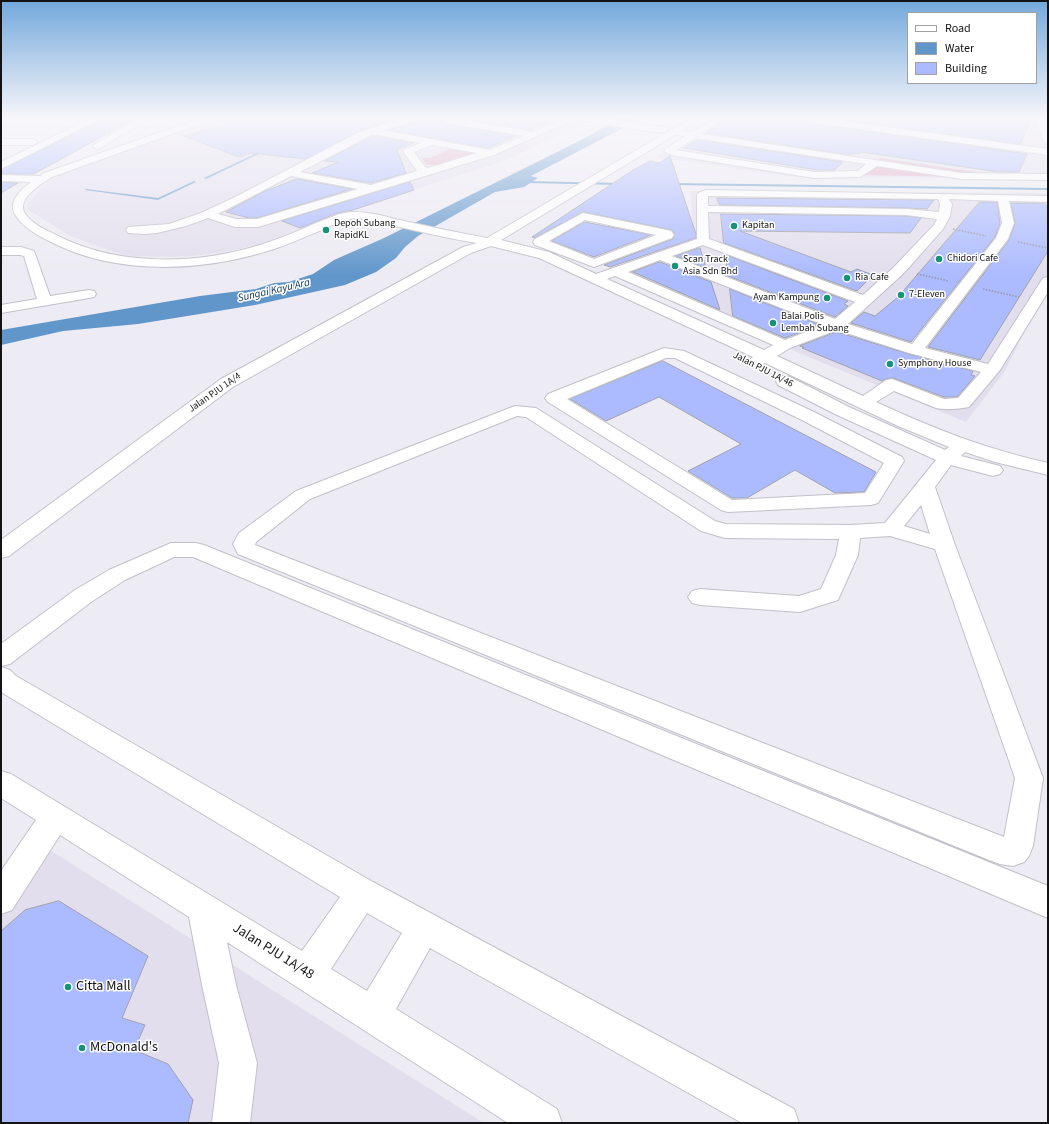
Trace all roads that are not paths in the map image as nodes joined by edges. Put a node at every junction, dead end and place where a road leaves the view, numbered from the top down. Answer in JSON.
{"nodes":[{"id":1,"x":59,"y":170,"type":"edge"},
{"id":2,"x":294,"y":170,"type":"edge"},
{"id":3,"x":600,"y":170,"type":"edge"},
{"id":4,"x":600,"y":170,"type":"edge"},
{"id":5,"x":782,"y":170,"type":"edge"},
{"id":6,"x":865,"y":170,"type":"edge"},
{"id":7,"x":924,"y":170,"type":"edge"},
{"id":8,"x":957,"y":170,"type":"edge"},
{"id":9,"x":429,"y":171,"type":"edge"},
{"id":10,"x":291,"y":172,"type":"junction"},
{"id":11,"x":997,"y":176,"type":"junction"},
{"id":12,"x":1048,"y":177,"type":"edge"},
{"id":13,"x":1,"y":178,"type":"edge"},
{"id":14,"x":42,"y":179,"type":"junction"},
{"id":15,"x":584,"y":181,"type":"junction"},
{"id":16,"x":371,"y":188,"type":"junction"},
{"id":17,"x":942,"y":196,"type":"junction"},
{"id":18,"x":1002,"y":199,"type":"junction"},
{"id":19,"x":1048,"y":199,"type":"edge"},
{"id":20,"x":702,"y":209,"type":"junction"},
{"id":21,"x":208,"y":214,"type":"junction"},
{"id":22,"x":944,"y":216,"type":"junction"},
{"id":23,"x":132,"y":230,"type":"dead end"},
{"id":24,"x":703,"y":241,"type":"junction"},
{"id":25,"x":480,"y":242,"type":"junction"},
{"id":26,"x":1,"y":252,"type":"edge"},
{"id":27,"x":661,"y":256,"type":"junction"},
{"id":28,"x":572,"y":263,"type":"junction"},
{"id":29,"x":618,"y":272,"type":"junction"},
{"id":30,"x":594,"y":279,"type":"junction"},
{"id":31,"x":1048,"y":281,"type":"edge"},
{"id":32,"x":89,"y":294,"type":"dead end"},
{"id":33,"x":865,"y":301,"type":"junction"},
{"id":34,"x":45,"y":302,"type":"junction"},
{"id":35,"x":1,"y":309,"type":"edge"},
{"id":36,"x":837,"y":325,"type":"junction"},
{"id":37,"x":785,"y":345,"type":"junction"},
{"id":38,"x":915,"y":350,"type":"junction"},
{"id":39,"x":759,"y":360,"type":"junction"},
{"id":40,"x":992,"y":370,"type":"junction"},
{"id":41,"x":817,"y":398,"type":"junction"},
{"id":42,"x":864,"y":403,"type":"junction"},
{"id":43,"x":796,"y":410,"type":"junction"},
{"id":44,"x":843,"y":411,"type":"junction"},
{"id":45,"x":820,"y":422,"type":"junction"},
{"id":46,"x":954,"y":452,"type":"junction"},
{"id":47,"x":1048,"y":468,"type":"edge"},
{"id":48,"x":1048,"y":483,"type":"edge"},
{"id":49,"x":925,"y":487,"type":"junction"},
{"id":50,"x":891,"y":529,"type":"junction"},
{"id":51,"x":850,"y":532,"type":"junction"},
{"id":52,"x":944,"y":545,"type":"junction"},
{"id":53,"x":1,"y":551,"type":"edge"},
{"id":54,"x":700,"y":597,"type":"dead end"},
{"id":55,"x":1,"y":657,"type":"edge"},
{"id":56,"x":1,"y":677,"type":"edge"},
{"id":57,"x":1,"y":783,"type":"edge"},
{"id":58,"x":55,"y":817,"type":"junction"},
{"id":59,"x":362,"y":893,"type":"junction"},
{"id":60,"x":1,"y":899,"type":"edge"},
{"id":61,"x":1048,"y":902,"type":"edge"},
{"id":62,"x":204,"y":908,"type":"junction"},
{"id":63,"x":424,"y":927,"type":"junction"},
{"id":64,"x":307,"y":974,"type":"junction"},
{"id":65,"x":373,"y":1015,"type":"junction"},
{"id":66,"x":231,"y":1123,"type":"edge"},
{"id":67,"x":543,"y":1123,"type":"edge"},
{"id":68,"x":780,"y":1123,"type":"edge"}],
"edges":[{"from":1,"to":14,"type":"street"},
{"from":2,"to":10,"type":"street"},
{"from":3,"to":15,"type":"street"},
{"from":4,"to":15,"type":"street"},
{"from":5,"to":6,"type":"street"},
{"from":7,"to":11,"type":"street"},
{"from":8,"to":11,"type":"street"},
{"from":9,"to":16,"type":"street"},
{"from":10,"to":16,"type":"street"},
{"from":10,"to":21,"type":"street"},
{"from":11,"to":12,"type":"street"},
{"from":13,"to":14,"type":"street"},
{"from":14,"to":25,"type":"street"},
{"from":15,"to":25,"type":"street"},
{"from":15,"to":25,"type":"street"},
{"from":16,"to":21,"type":"street"},
{"from":17,"to":18,"type":"street"},
{"from":17,"to":20,"type":"street"},
{"from":17,"to":22,"type":"street"},
{"from":18,"to":19,"type":"street"},
{"from":18,"to":38,"type":"street"},
{"from":20,"to":22,"type":"street"},
{"from":20,"to":24,"type":"street"},
{"from":21,"to":23,"type":"street"},
{"from":22,"to":33,"type":"street"},
{"from":24,"to":27,"type":"street"},
{"from":24,"to":33,"type":"street"},
{"from":25,"to":28,"type":"street","name":"Jalan PJU 1A/46"},
{"from":25,"to":39,"type":"street","name":"Jalan PJU 1A/46"},
{"from":25,"to":53,"type":"street","name":"Jalan PJU 1A/4"},
{"from":26,"to":34,"type":"street"},
{"from":27,"to":29,"type":"street"},
{"from":27,"to":36,"type":"street"},
{"from":28,"to":28,"type":"street"},
{"from":28,"to":30,"type":"street","name":"Jalan PJU 1A/46"},
{"from":29,"to":30,"type":"street"},
{"from":29,"to":37,"type":"street"},
{"from":30,"to":39,"type":"street","name":"Jalan PJU 1A/46"},
{"from":31,"to":40,"type":"street"},
{"from":32,"to":34,"type":"street"},
{"from":33,"to":36,"type":"street"},
{"from":34,"to":35,"type":"street"},
{"from":36,"to":37,"type":"street"},
{"from":36,"to":38,"type":"street"},
{"from":37,"to":39,"type":"street"},
{"from":38,"to":40,"type":"street"},
{"from":39,"to":41,"type":"street","name":"Jalan PJU 1A/46"},
{"from":39,"to":42,"type":"street","name":"Jalan PJU 1A/46"},
{"from":40,"to":42,"type":"street"},
{"from":41,"to":43,"type":"street"},
{"from":41,"to":44,"type":"street","name":"Jalan PJU 1A/46"},
{"from":42,"to":46,"type":"street","name":"Jalan PJU 1A/46"},
{"from":43,"to":45,"type":"street"},
{"from":43,"to":45,"type":"street"},
{"from":44,"to":45,"type":"street"},
{"from":44,"to":46,"type":"street","name":"Jalan PJU 1A/46"},
{"from":46,"to":47,"type":"street","name":"Jalan PJU 1A/46"},
{"from":46,"to":48,"type":"street","name":"Jalan PJU 1A/46"},
{"from":46,"to":49,"type":"street"},
{"from":49,"to":50,"type":"street"},
{"from":49,"to":52,"type":"street"},
{"from":50,"to":51,"type":"street"},
{"from":50,"to":52,"type":"street"},
{"from":51,"to":52,"type":"street"},
{"from":51,"to":54,"type":"street"},
{"from":55,"to":61,"type":"street"},
{"from":56,"to":59,"type":"street"},
{"from":57,"to":58,"type":"street","name":"Jalan PJU 1A/48"},
{"from":58,"to":60,"type":"street"},
{"from":58,"to":62,"type":"street","name":"Jalan PJU 1A/48"},
{"from":59,"to":63,"type":"street"},
{"from":59,"to":64,"type":"street"},
{"from":62,"to":64,"type":"street","name":"Jalan PJU 1A/48"},
{"from":62,"to":66,"type":"street"},
{"from":63,"to":65,"type":"street"},
{"from":63,"to":68,"type":"street"},
{"from":64,"to":65,"type":"street","name":"Jalan PJU 1A/48"},
{"from":65,"to":67,"type":"street","name":"Jalan PJU 1A/48"}]}
